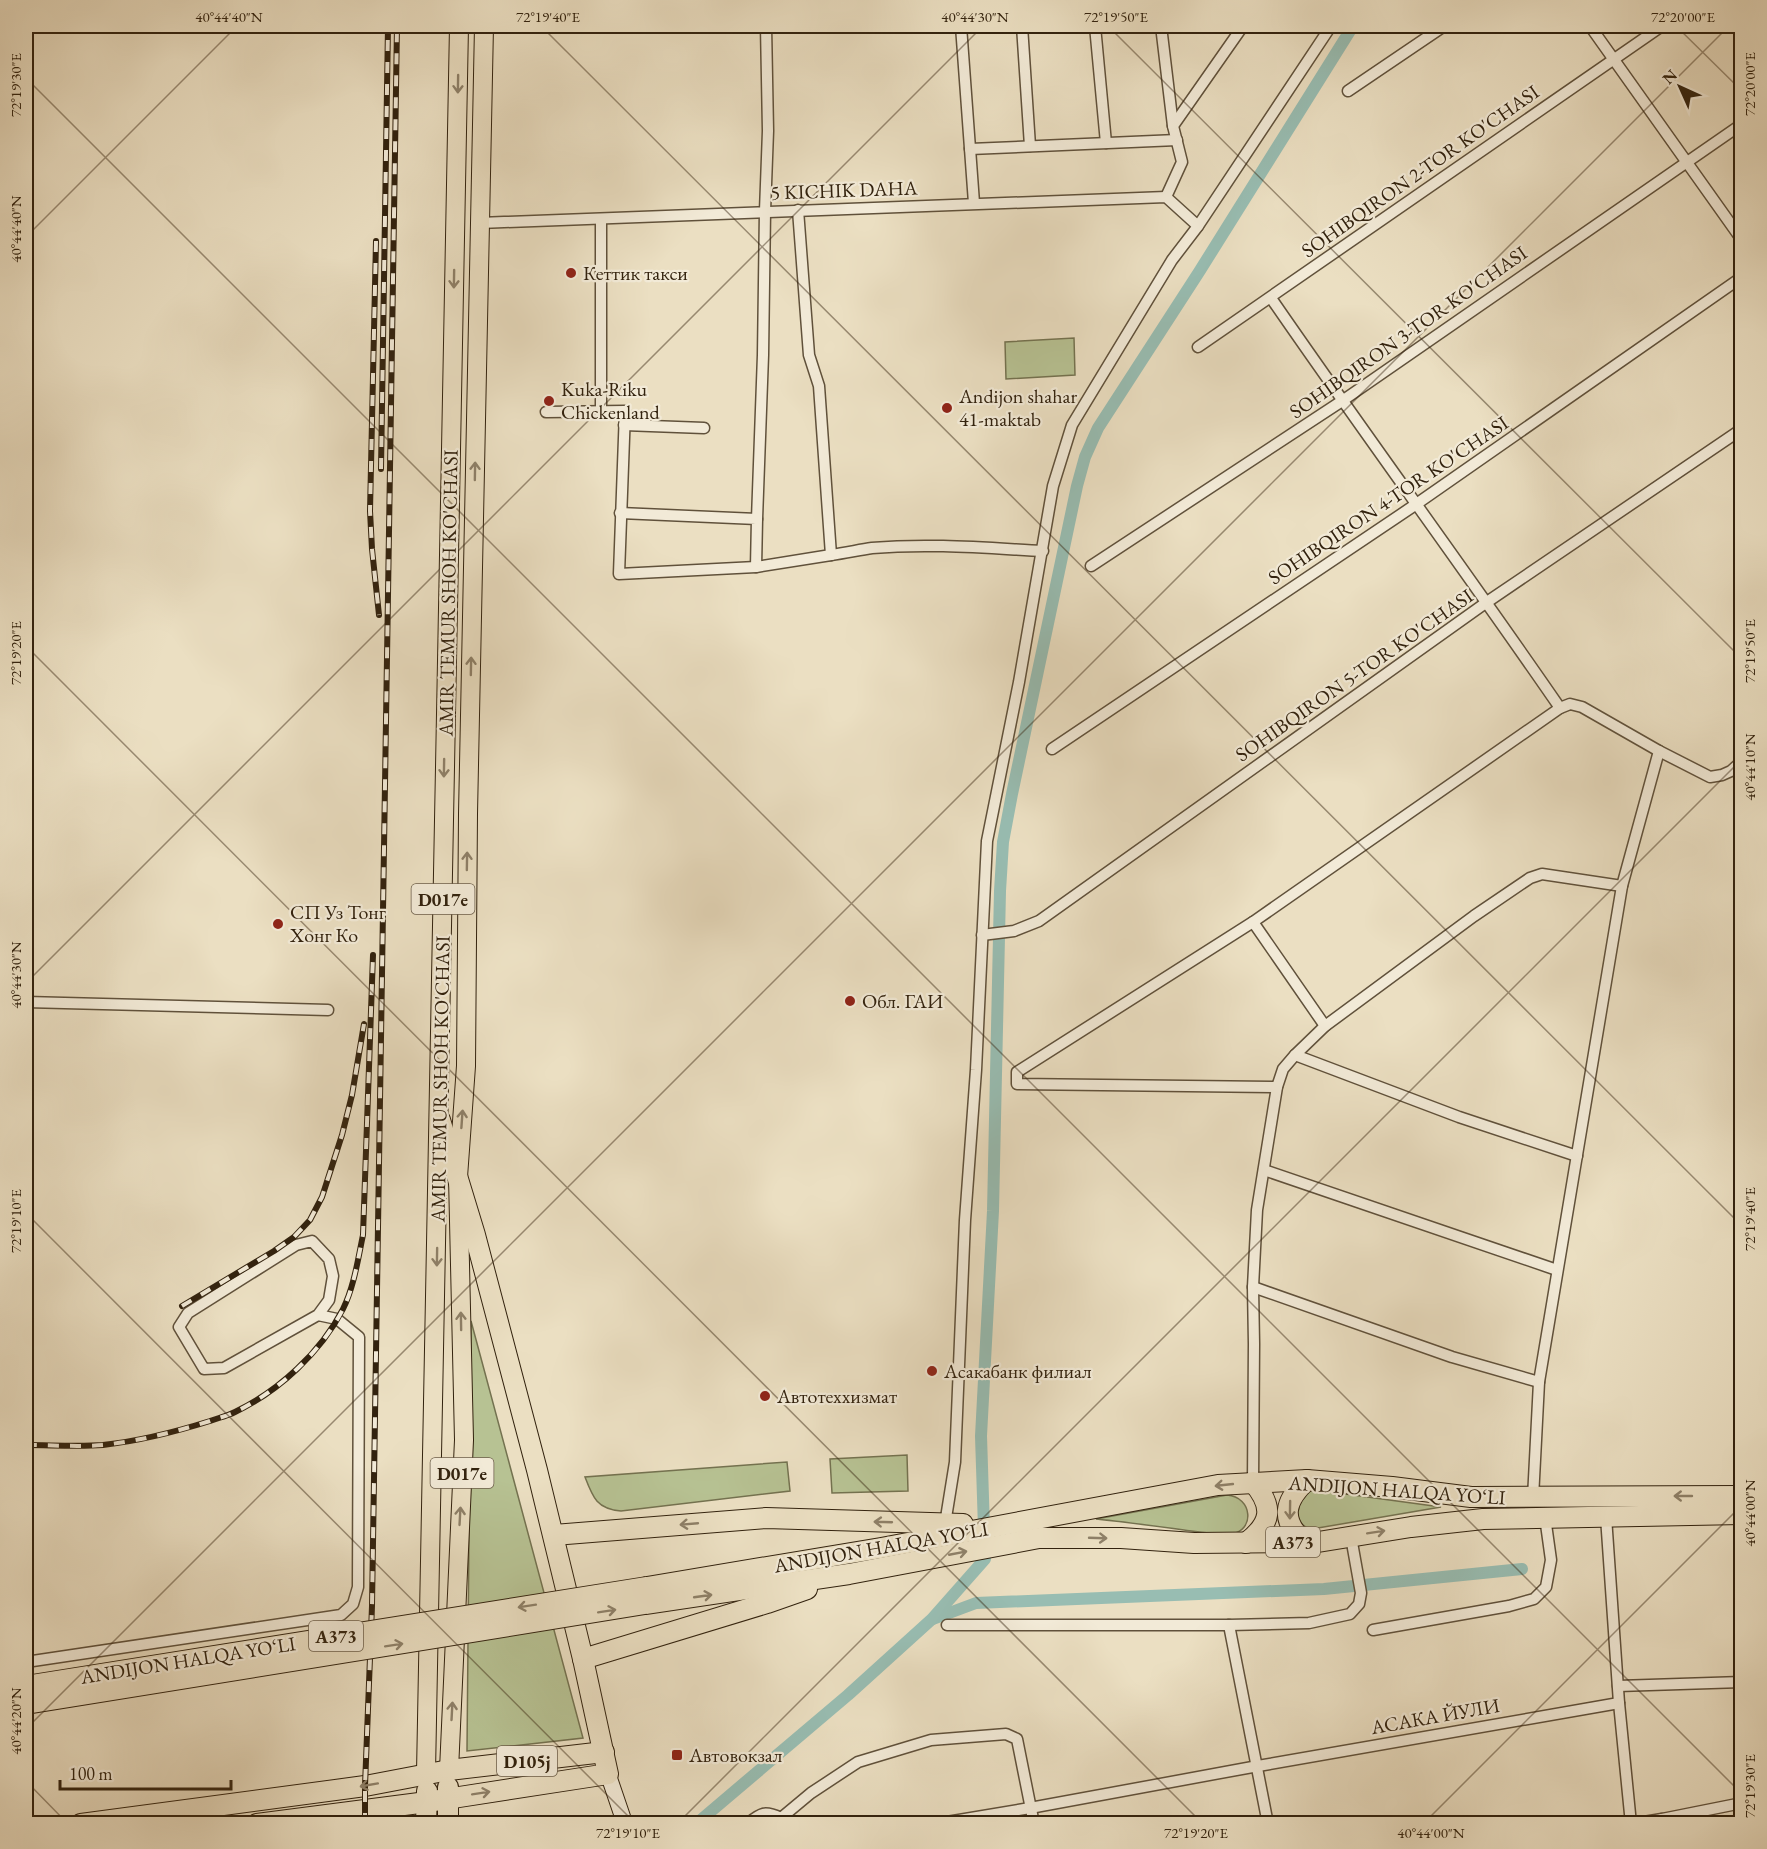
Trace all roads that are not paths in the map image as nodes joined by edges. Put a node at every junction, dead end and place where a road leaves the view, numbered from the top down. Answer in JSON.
{"nodes":[{"id":1,"x":459,"y":26,"type":"edge"},
{"id":2,"x":484,"y":26,"type":"edge"},
{"id":3,"x":766,"y":26,"type":"edge"},
{"id":4,"x":961,"y":26,"type":"edge"},
{"id":5,"x":1022,"y":26,"type":"edge"},
{"id":6,"x":1095,"y":26,"type":"edge"},
{"id":7,"x":1161,"y":26,"type":"edge"},
{"id":8,"x":1243,"y":26,"type":"edge"},
{"id":9,"x":1331,"y":26,"type":"edge"},
{"id":10,"x":1444,"y":26,"type":"edge"},
{"id":11,"x":1590,"y":26,"type":"edge"},
{"id":12,"x":1662,"y":26,"type":"edge"},
{"id":13,"x":1613,"y":58,"type":"junction"},
{"id":14,"x":1348,"y":91,"type":"dead end"},
{"id":15,"x":1742,"y":124,"type":"edge"},
{"id":16,"x":1173,"y":126,"type":"junction"},
{"id":17,"x":1176,"y":140,"type":"junction"},
{"id":18,"x":1106,"y":143,"type":"junction"},
{"id":19,"x":1030,"y":146,"type":"junction"},
{"id":20,"x":970,"y":149,"type":"junction"},
{"id":21,"x":1686,"y":162,"type":"junction"},
{"id":22,"x":1166,"y":197,"type":"junction"},
{"id":23,"x":974,"y":203,"type":"junction"},
{"id":24,"x":798,"y":210,"type":"junction"},
{"id":25,"x":765,"y":211,"type":"junction"},
{"id":26,"x":601,"y":219,"type":"junction"},
{"id":27,"x":480,"y":224,"type":"junction"},
{"id":28,"x":1198,"y":226,"type":"junction"},
{"id":29,"x":1742,"y":240,"type":"edge"},
{"id":30,"x":1742,"y":277,"type":"edge"},
{"id":31,"x":1271,"y":298,"type":"junction"},
{"id":32,"x":1198,"y":347,"type":"dead end"},
{"id":33,"x":1342,"y":401,"type":"junction"},
{"id":34,"x":601,"y":411,"type":"junction"},
{"id":35,"x":546,"y":412,"type":"dead end"},
{"id":36,"x":624,"y":425,"type":"junction"},
{"id":37,"x":704,"y":428,"type":"dead end"},
{"id":38,"x":1742,"y":429,"type":"edge"},
{"id":39,"x":1415,"y":505,"type":"junction"},
{"id":40,"x":620,"y":513,"type":"junction"},
{"id":41,"x":757,"y":519,"type":"junction"},
{"id":42,"x":1042,"y":552,"type":"junction"},
{"id":43,"x":831,"y":555,"type":"junction"},
{"id":44,"x":1091,"y":566,"type":"dead end"},
{"id":45,"x":756,"y":567,"type":"junction"},
{"id":46,"x":1487,"y":602,"type":"junction"},
{"id":47,"x":1560,"y":708,"type":"junction"},
{"id":48,"x":1052,"y":748,"type":"dead end"},
{"id":49,"x":1659,"y":751,"type":"junction"},
{"id":50,"x":1742,"y":761,"type":"edge"},
{"id":51,"x":1622,"y":886,"type":"junction"},
{"id":52,"x":1253,"y":922,"type":"junction"},
{"id":53,"x":985,"y":935,"type":"junction"},
{"id":54,"x":26,"y":1002,"type":"edge"},
{"id":55,"x":328,"y":1010,"type":"dead end"},
{"id":56,"x":1325,"y":1026,"type":"junction"},
{"id":57,"x":1295,"y":1054,"type":"junction"},
{"id":58,"x":1277,"y":1087,"type":"junction"},
{"id":59,"x":440,"y":1120,"type":"junction"},
{"id":60,"x":1577,"y":1156,"type":"junction"},
{"id":61,"x":1264,"y":1170,"type":"junction"},
{"id":62,"x":458,"y":1177,"type":"junction"},
{"id":63,"x":1557,"y":1270,"type":"junction"},
{"id":64,"x":1253,"y":1287,"type":"junction"},
{"id":65,"x":318,"y":1316,"type":"junction"},
{"id":66,"x":1539,"y":1382,"type":"junction"},
{"id":67,"x":1307,"y":1480,"type":"junction"},
{"id":68,"x":1252,"y":1482,"type":"junction"},
{"id":69,"x":1742,"y":1496,"type":"edge"},
{"id":70,"x":1533,"y":1498,"type":"junction"},
{"id":71,"x":1742,"y":1514,"type":"edge"},
{"id":72,"x":1545,"y":1517,"type":"junction"},
{"id":73,"x":1606,"y":1517,"type":"junction"},
{"id":74,"x":945,"y":1524,"type":"junction"},
{"id":75,"x":1005,"y":1525,"type":"junction"},
{"id":76,"x":554,"y":1535,"type":"junction"},
{"id":77,"x":1351,"y":1537,"type":"junction"},
{"id":78,"x":1304,"y":1542,"type":"junction"},
{"id":79,"x":1246,"y":1543,"type":"junction"},
{"id":80,"x":849,"y":1574,"type":"junction"},
{"id":81,"x":646,"y":1596,"type":"junction"},
{"id":82,"x":947,"y":1625,"type":"dead end"},
{"id":83,"x":1229,"y":1625,"type":"junction"},
{"id":84,"x":1373,"y":1630,"type":"dead end"},
{"id":85,"x":583,"y":1659,"type":"junction"},
{"id":86,"x":26,"y":1662,"type":"edge"},
{"id":87,"x":1742,"y":1682,"type":"edge"},
{"id":88,"x":26,"y":1686,"type":"edge"},
{"id":89,"x":1618,"y":1686,"type":"junction"},
{"id":90,"x":1619,"y":1703,"type":"junction"},
{"id":91,"x":26,"y":1704,"type":"edge"},
{"id":92,"x":604,"y":1752,"type":"junction"},
{"id":93,"x":1258,"y":1766,"type":"junction"},
{"id":94,"x":449,"y":1770,"type":"junction"},
{"id":95,"x":426,"y":1773,"type":"junction"},
{"id":96,"x":608,"y":1774,"type":"junction"},
{"id":97,"x":448,"y":1798,"type":"junction"},
{"id":98,"x":427,"y":1802,"type":"junction"},
{"id":99,"x":1742,"y":1803,"type":"edge"},
{"id":100,"x":1030,"y":1808,"type":"junction"},
{"id":101,"x":781,"y":1821,"type":"edge"},
{"id":102,"x":1662,"y":1822,"type":"edge"},
{"id":103,"x":81,"y":1824,"type":"edge"},
{"id":104,"x":257,"y":1824,"type":"edge"},
{"id":105,"x":426,"y":1824,"type":"edge"},
{"id":106,"x":448,"y":1824,"type":"edge"},
{"id":107,"x":625,"y":1824,"type":"edge"},
{"id":108,"x":747,"y":1824,"type":"edge"},
{"id":109,"x":935,"y":1824,"type":"edge"},
{"id":110,"x":1034,"y":1824,"type":"edge"},
{"id":111,"x":1268,"y":1824,"type":"edge"},
{"id":112,"x":1631,"y":1824,"type":"edge"}],
"edges":[{"from":1,"to":59,"type":"main road","name":"AMIR TEMUR SHOH KO'CHASI","number":"D017e","one_way":true},
{"from":2,"to":27,"type":"main road","name":"AMIR TEMUR SHOH KO'CHASI","number":"D017e"},
{"from":3,"to":25,"type":"street"},
{"from":4,"to":20,"type":"street"},
{"from":5,"to":19,"type":"street"},
{"from":6,"to":18,"type":"street"},
{"from":7,"to":16,"type":"street"},
{"from":8,"to":16,"type":"street"},
{"from":9,"to":28,"type":"street"},
{"from":10,"to":14,"type":"street"},
{"from":11,"to":13,"type":"street"},
{"from":12,"to":13,"type":"street","name":"SOHIBQIRON 2-TOR KO'CHASI"},
{"from":13,"to":21,"type":"street"},
{"from":13,"to":31,"type":"street","name":"SOHIBQIRON 2-TOR KO'CHASI"},
{"from":15,"to":21,"type":"street","name":"SOHIBQIRON 3-TOR KO'CHASI"},
{"from":16,"to":17,"type":"street"},
{"from":17,"to":18,"type":"street"},
{"from":17,"to":22,"type":"street"},
{"from":18,"to":19,"type":"street"},
{"from":19,"to":20,"type":"street"},
{"from":20,"to":23,"type":"street"},
{"from":21,"to":29,"type":"street"},
{"from":21,"to":33,"type":"street","name":"SOHIBQIRON 3-TOR KO'CHASI"},
{"from":22,"to":23,"type":"street","name":"5 KICHIK DAHA"},
{"from":22,"to":28,"type":"street"},
{"from":23,"to":24,"type":"street","name":"5 KICHIK DAHA"},
{"from":24,"to":25,"type":"street","name":"5 KICHIK DAHA"},
{"from":24,"to":43,"type":"street"},
{"from":25,"to":26,"type":"street","name":"5 KICHIK DAHA"},
{"from":25,"to":41,"type":"street"},
{"from":26,"to":27,"type":"street","name":"5 KICHIK DAHA"},
{"from":26,"to":34,"type":"street"},
{"from":62,"to":27,"type":"main road","name":"AMIR TEMUR SHOH KO'CHASI","number":"D017e","one_way":true},
{"from":28,"to":42,"type":"street"},
{"from":30,"to":39,"type":"street","name":"SOHIBQIRON 4-TOR KO'CHASI"},
{"from":31,"to":32,"type":"street","name":"SOHIBQIRON 2-TOR KO'CHASI"},
{"from":31,"to":33,"type":"street"},
{"from":33,"to":39,"type":"street"},
{"from":33,"to":44,"type":"street","name":"SOHIBQIRON 3-TOR KO'CHASI"},
{"from":34,"to":35,"type":"street"},
{"from":34,"to":36,"type":"street"},
{"from":36,"to":37,"type":"street"},
{"from":36,"to":40,"type":"street"},
{"from":38,"to":46,"type":"street","name":"SOHIBQIRON 5-TOR KO'CHASI"},
{"from":39,"to":46,"type":"street"},
{"from":39,"to":48,"type":"street","name":"SOHIBQIRON 4-TOR KO'CHASI"},
{"from":40,"to":41,"type":"street"},
{"from":40,"to":45,"type":"street"},
{"from":41,"to":45,"type":"street"},
{"from":42,"to":43,"type":"street"},
{"from":42,"to":53,"type":"street"},
{"from":43,"to":45,"type":"street"},
{"from":46,"to":47,"type":"street"},
{"from":46,"to":53,"type":"street","name":"SOHIBQIRON 5-TOR KO'CHASI"},
{"from":47,"to":49,"type":"street"},
{"from":47,"to":52,"type":"street"},
{"from":49,"to":50,"type":"street"},
{"from":49,"to":51,"type":"street"},
{"from":51,"to":56,"type":"street"},
{"from":51,"to":60,"type":"street"},
{"from":52,"to":56,"type":"street"},
{"from":52,"to":58,"type":"street"},
{"from":53,"to":74,"type":"street"},
{"from":54,"to":55,"type":"street"},
{"from":56,"to":57,"type":"street"},
{"from":57,"to":58,"type":"street"},
{"from":57,"to":60,"type":"street"},
{"from":58,"to":61,"type":"street"},
{"from":59,"to":62,"type":"highway"},
{"from":59,"to":95,"type":"main road","name":"AMIR TEMUR SHOH KO'CHASI","number":"D017e","one_way":true},
{"from":60,"to":63,"type":"street"},
{"from":61,"to":63,"type":"street"},
{"from":61,"to":64,"type":"street"},
{"from":62,"to":76,"type":"highway"},
{"from":94,"to":62,"type":"main road","name":"AMIR TEMUR SHOH KO'CHASI","number":"D017e","one_way":true},
{"from":63,"to":66,"type":"street"},
{"from":64,"to":66,"type":"street"},
{"from":64,"to":68,"type":"street"},
{"from":65,"to":65,"type":"street"},
{"from":65,"to":86,"type":"street"},
{"from":66,"to":70,"type":"street"},
{"from":67,"to":68,"type":"highway","name":"ANDIJON HALQA YO‘LI","number":"A373"},
{"from":67,"to":70,"type":"highway","name":"ANDIJON HALQA YO‘LI","number":"A373"},
{"from":67,"to":78,"type":"highway","one_way":true},
{"from":68,"to":75,"type":"highway","name":"ANDIJON HALQA YO‘LI","number":"A373","one_way":true},
{"from":68,"to":79,"type":"highway"},
{"from":69,"to":70,"type":"highway","name":"ANDIJON HALQA YO‘LI","number":"A373","one_way":true},
{"from":71,"to":73,"type":"highway","name":"ANDIJON HALQA YO‘LI","number":"A373"},
{"from":72,"to":73,"type":"highway","name":"ANDIJON HALQA YO‘LI","number":"A373"},
{"from":77,"to":72,"type":"highway","name":"ANDIJON HALQA YO‘LI","number":"A373","one_way":true},
{"from":72,"to":84,"type":"street"},
{"from":73,"to":89,"type":"street"},
{"from":74,"to":75,"type":"highway"},
{"from":74,"to":76,"type":"highway","one_way":true},
{"from":75,"to":81,"type":"highway","name":"ANDIJON HALQA YO‘LI","number":"A373"},
{"from":76,"to":85,"type":"highway"},
{"from":77,"to":78,"type":"highway","name":"ANDIJON HALQA YO‘LI","number":"A373"},
{"from":77,"to":83,"type":"street"},
{"from":78,"to":79,"type":"highway","name":"ANDIJON HALQA YO‘LI","number":"A373"},
{"from":80,"to":79,"type":"highway","name":"ANDIJON HALQA YO‘LI","number":"A373","one_way":true},
{"from":81,"to":80,"type":"highway","name":"ANDIJON HALQA YO‘LI","number":"A373","one_way":true},
{"from":80,"to":85,"type":"highway"},
{"from":81,"to":88,"type":"highway","name":"ANDIJON HALQA YO‘LI","number":"A373","one_way":true,"bridge":true},
{"from":91,"to":81,"type":"highway","name":"ANDIJON HALQA YO‘LI","number":"A373","one_way":true,"bridge":true},
{"from":82,"to":83,"type":"street"},
{"from":83,"to":93,"type":"street"},
{"from":85,"to":92,"type":"highway"},
{"from":87,"to":89,"type":"street"},
{"from":89,"to":90,"type":"street"},
{"from":90,"to":93,"type":"street","name":"АСАКА ЙУЛИ"},
{"from":90,"to":112,"type":"street"},
{"from":92,"to":94,"type":"highway","number":"D105j"},
{"from":92,"to":96,"type":"highway"},
{"from":93,"to":100,"type":"street","name":"АСАКА ЙУЛИ"},
{"from":93,"to":111,"type":"street"},
{"from":94,"to":95,"type":"highway"},
{"from":94,"to":97,"type":"highway"},
{"from":95,"to":98,"type":"highway"},
{"from":95,"to":103,"type":"highway","one_way":true},
{"from":97,"to":96,"type":"highway","number":"D105j","one_way":true},
{"from":96,"to":107,"type":"main road"},
{"from":97,"to":98,"type":"highway","number":"D105j"},
{"from":97,"to":106,"type":"highway"},
{"from":98,"to":104,"type":"highway","number":"D105j"},
{"from":98,"to":105,"type":"highway"},
{"from":99,"to":102,"type":"street"},
{"from":100,"to":101,"type":"street"},
{"from":100,"to":109,"type":"street","name":"АСАКА ЙУЛИ"},
{"from":100,"to":110,"type":"street"},
{"from":101,"to":108,"type":"street"},
{"from":102,"to":112,"type":"street"}]}
